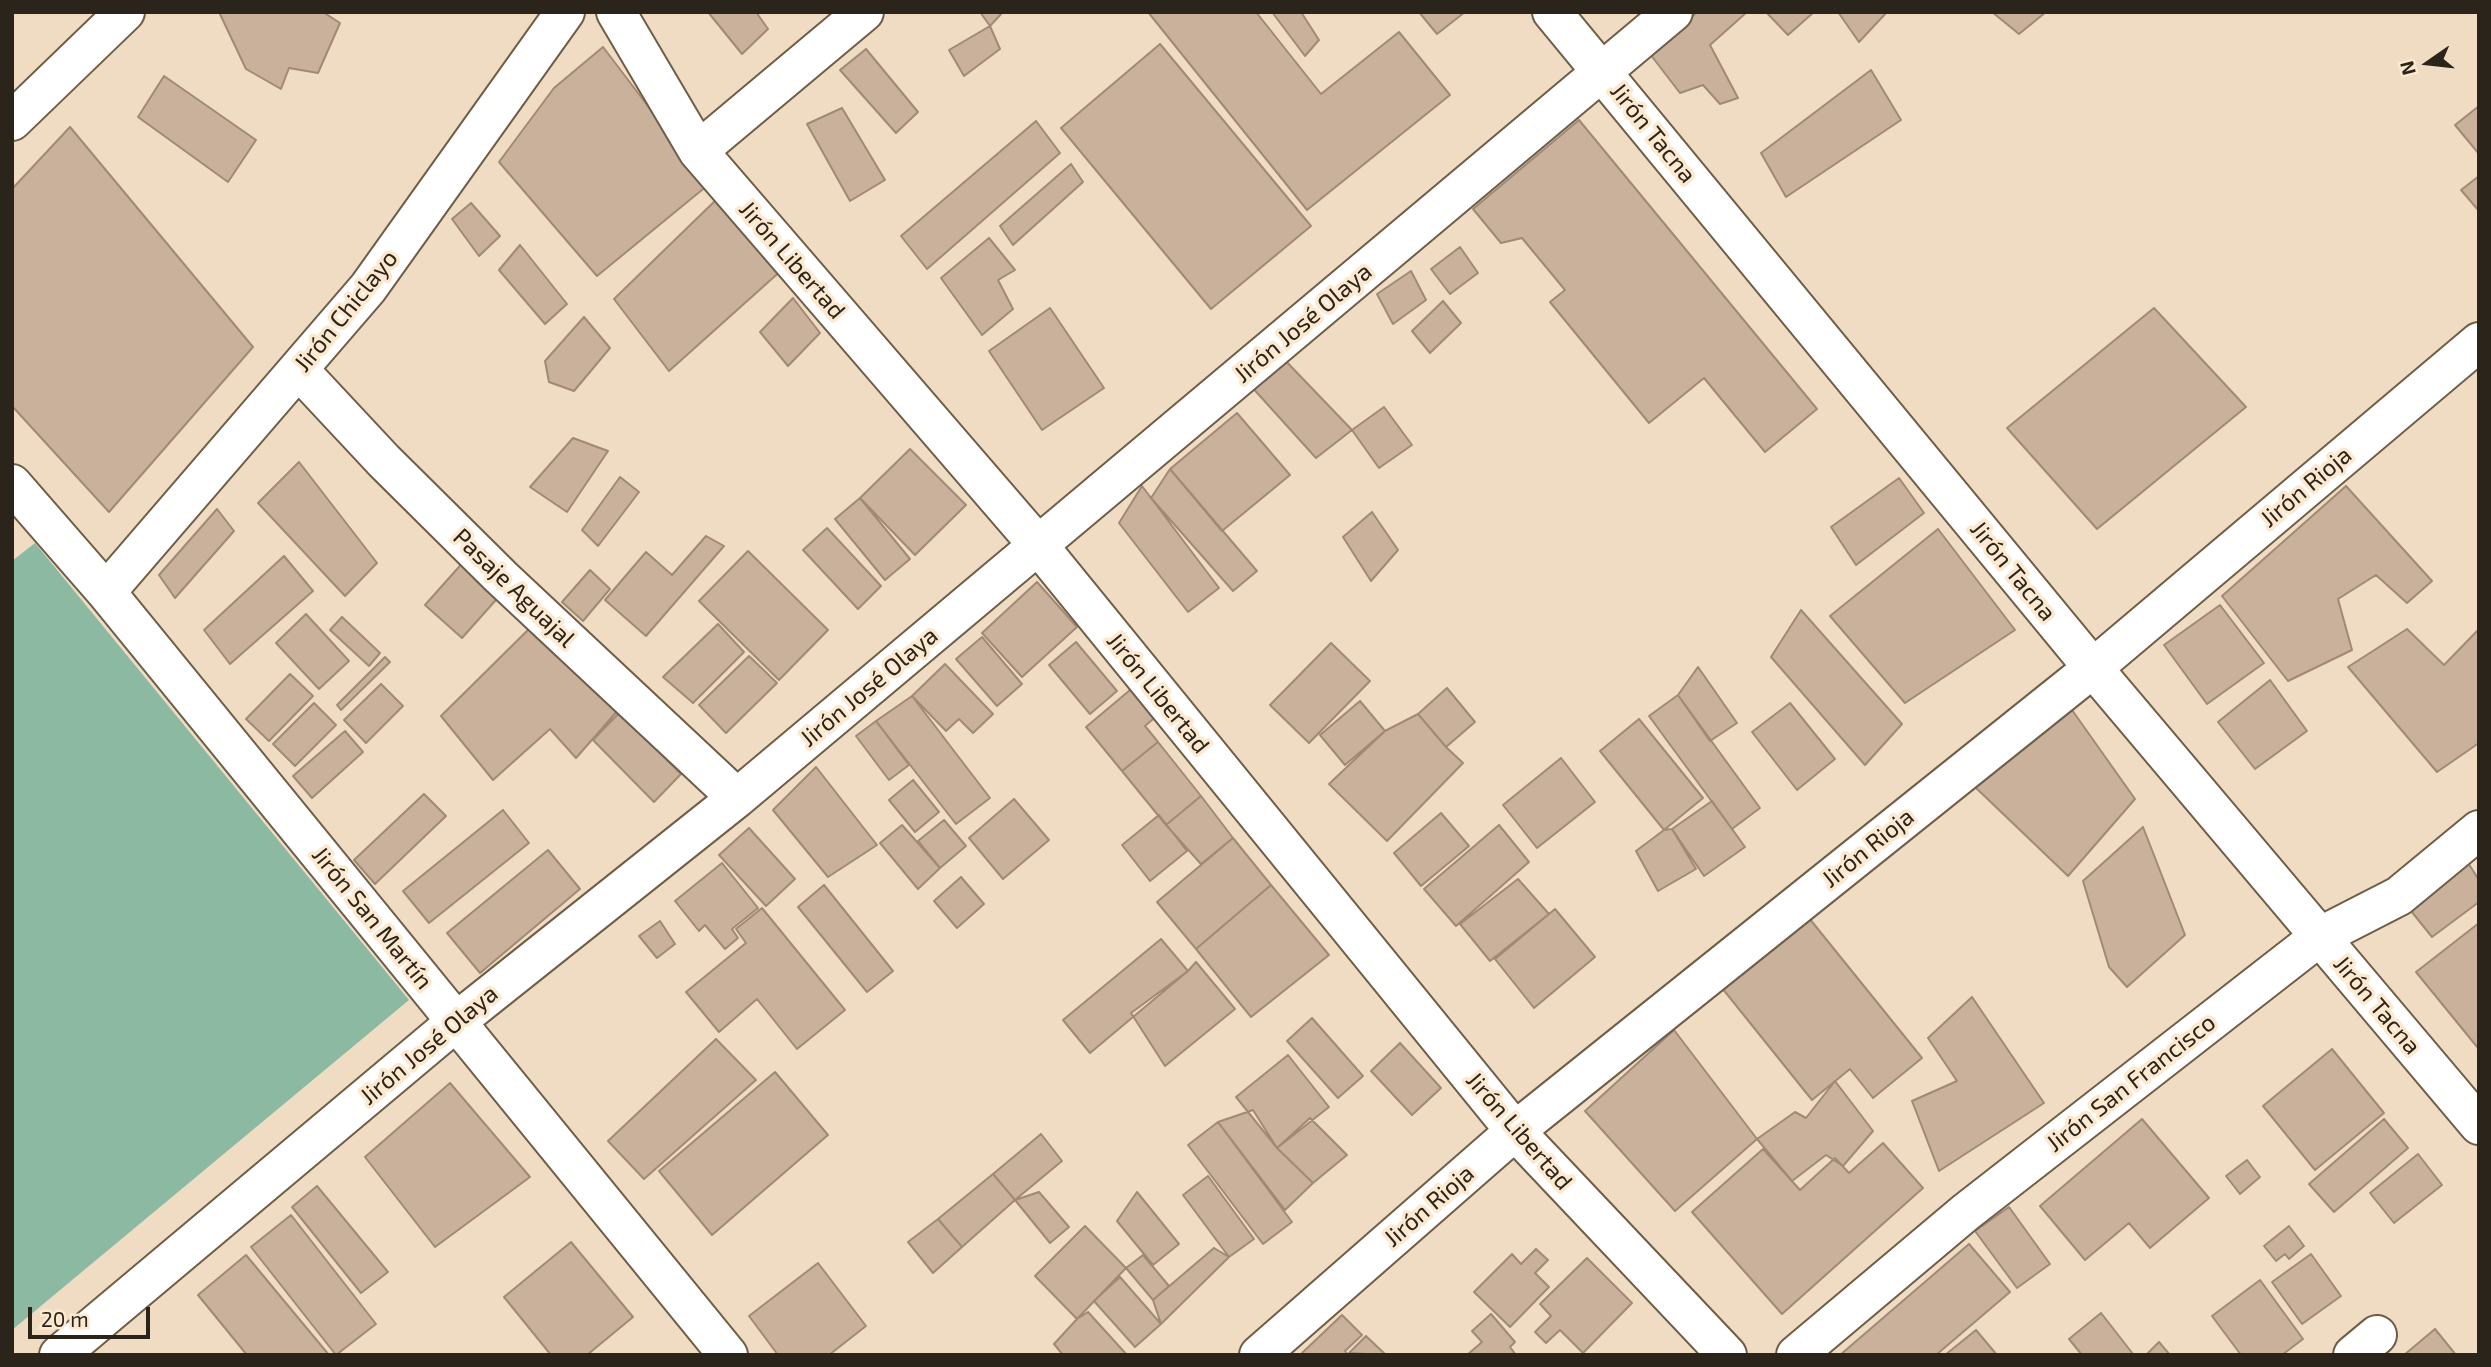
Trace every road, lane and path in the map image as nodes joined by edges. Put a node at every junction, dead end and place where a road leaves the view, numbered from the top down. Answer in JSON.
{"nodes":[{"id":1,"x":125,"y":12,"type":"edge"},
{"id":2,"x":565,"y":12,"type":"edge"},
{"id":3,"x":616,"y":12,"type":"edge"},
{"id":4,"x":864,"y":12,"type":"edge"},
{"id":5,"x":1552,"y":12,"type":"edge"},
{"id":6,"x":1673,"y":12,"type":"edge"},
{"id":7,"x":1602,"y":72,"type":"junction"},
{"id":8,"x":12,"y":121,"type":"edge"},
{"id":9,"x":698,"y":151,"type":"junction"},
{"id":10,"x":2479,"y":342,"type":"edge"},
{"id":11,"x":299,"y":370,"type":"junction"},
{"id":12,"x":12,"y":484,"type":"edge"},
{"id":13,"x":1038,"y":545,"type":"junction"},
{"id":14,"x":106,"y":592,"type":"junction"},
{"id":15,"x":2093,"y":668,"type":"junction"},
{"id":16,"x":737,"y":797,"type":"junction"},
{"id":17,"x":2479,"y":830,"type":"edge"},
{"id":18,"x":2319,"y":937,"type":"junction"},
{"id":19,"x":457,"y":1021,"type":"junction"},
{"id":20,"x":2479,"y":1125,"type":"edge"},
{"id":21,"x":1515,"y":1131,"type":"junction"},
{"id":22,"x":59,"y":1355,"type":"edge"},
{"id":23,"x":728,"y":1355,"type":"edge"},
{"id":24,"x":1259,"y":1355,"type":"edge"},
{"id":25,"x":1727,"y":1355,"type":"edge"},
{"id":26,"x":1796,"y":1355,"type":"edge"}],
"edges":[{"from":1,"to":8,"type":"street"},
{"from":2,"to":11,"type":"street","name":"Jirón Chiclayo"},
{"from":3,"to":9,"type":"street","name":"Jirón Libertad"},
{"from":4,"to":9,"type":"street"},
{"from":5,"to":7,"type":"street","name":"Jirón Tacna"},
{"from":6,"to":7,"type":"street","name":"Jirón José Olaya"},
{"from":7,"to":13,"type":"street","name":"Jirón José Olaya"},
{"from":7,"to":15,"type":"street","name":"Jirón Tacna"},
{"from":9,"to":13,"type":"street","name":"Jirón Libertad"},
{"from":10,"to":15,"type":"street","name":"Jirón Rioja"},
{"from":11,"to":14,"type":"street","name":"Jirón Chiclayo"},
{"from":11,"to":16,"type":"street","name":"Pasaje Aguajal"},
{"from":12,"to":14,"type":"street","name":"Jirón San Martín"},
{"from":13,"to":16,"type":"street","name":"Jirón José Olaya"},
{"from":13,"to":21,"type":"street","name":"Jirón Libertad"},
{"from":14,"to":19,"type":"street","name":"Jirón San Martín"},
{"from":15,"to":18,"type":"street","name":"Jirón Tacna"},
{"from":15,"to":21,"type":"street","name":"Jirón Rioja"},
{"from":16,"to":19,"type":"street","name":"Jirón José Olaya"},
{"from":17,"to":18,"type":"street","name":"Jirón San Francisco"},
{"from":18,"to":20,"type":"street","name":"Jirón Tacna"},
{"from":18,"to":26,"type":"street","name":"Jirón San Francisco"},
{"from":19,"to":22,"type":"street","name":"Jirón José Olaya"},
{"from":19,"to":23,"type":"street","name":"Jirón San Martín"},
{"from":21,"to":24,"type":"street","name":"Jirón Rioja"},
{"from":21,"to":25,"type":"street","name":"Jirón Libertad"}]}
